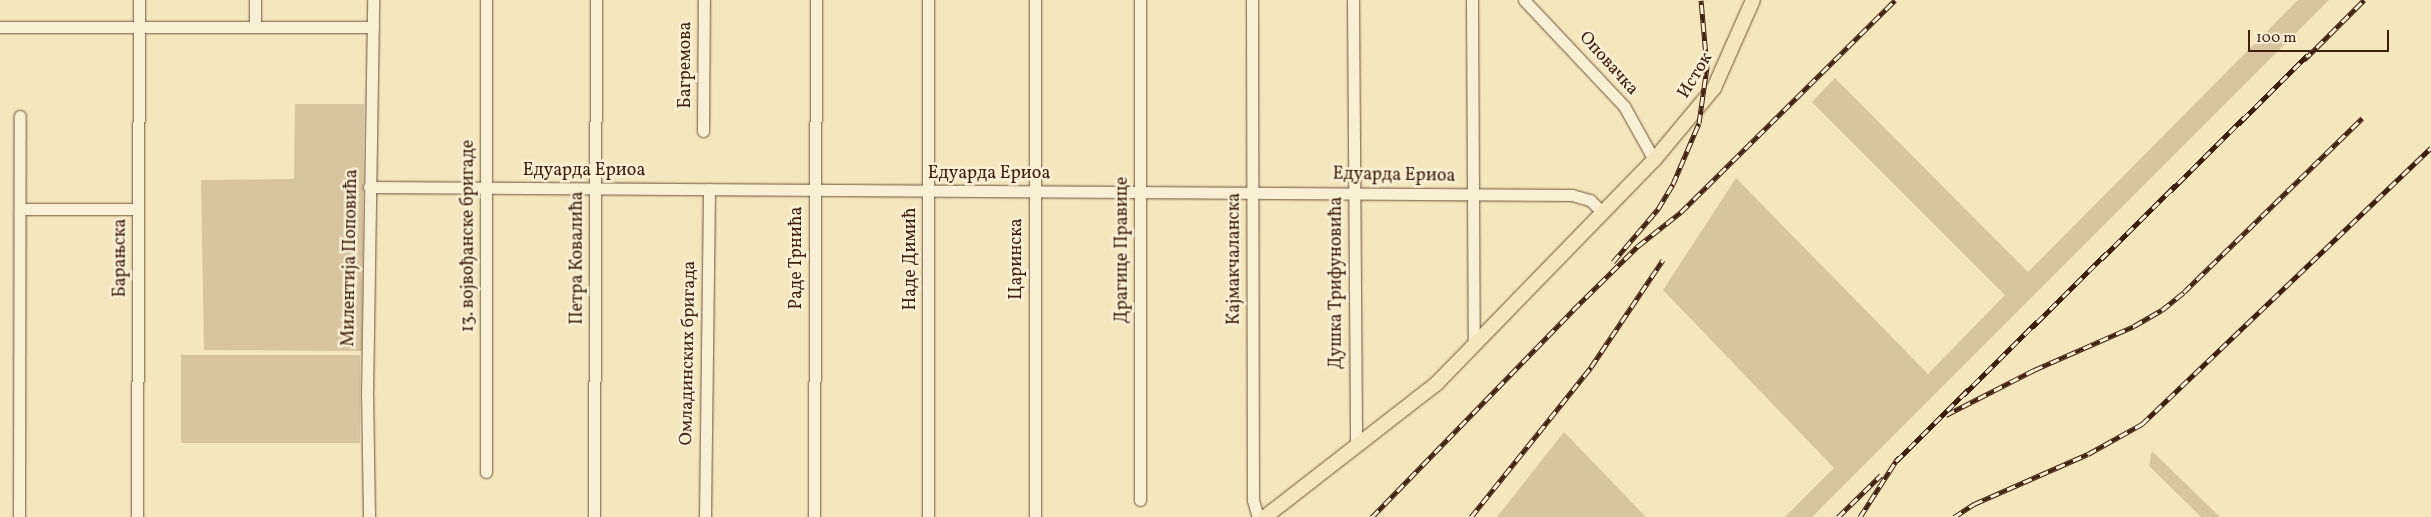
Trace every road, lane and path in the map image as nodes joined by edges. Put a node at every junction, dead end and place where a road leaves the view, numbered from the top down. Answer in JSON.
{"nodes":[{"id":1,"x":139,"y":0,"type":"edge"},
{"id":2,"x":255,"y":0,"type":"edge"},
{"id":3,"x":373,"y":0,"type":"edge"},
{"id":4,"x":486,"y":0,"type":"edge"},
{"id":5,"x":596,"y":0,"type":"edge"},
{"id":6,"x":704,"y":0,"type":"edge"},
{"id":7,"x":816,"y":0,"type":"edge"},
{"id":8,"x":928,"y":0,"type":"edge"},
{"id":9,"x":1035,"y":0,"type":"edge"},
{"id":10,"x":1140,"y":0,"type":"edge"},
{"id":11,"x":1252,"y":0,"type":"edge"},
{"id":12,"x":1353,"y":0,"type":"edge"},
{"id":13,"x":1472,"y":0,"type":"edge"},
{"id":14,"x":1524,"y":0,"type":"edge"},
{"id":15,"x":1753,"y":0,"type":"edge"},
{"id":16,"x":255,"y":24,"type":"junction"},
{"id":17,"x":139,"y":25,"type":"junction"},
{"id":18,"x":0,"y":27,"type":"edge"},
{"id":19,"x":373,"y":27,"type":"junction"},
{"id":20,"x":20,"y":116,"type":"dead end"},
{"id":21,"x":703,"y":131,"type":"dead end"},
{"id":22,"x":1654,"y":160,"type":"junction"},
{"id":23,"x":369,"y":187,"type":"junction"},
{"id":24,"x":486,"y":188,"type":"junction"},
{"id":25,"x":596,"y":189,"type":"junction"},
{"id":26,"x":709,"y":190,"type":"junction"},
{"id":27,"x":815,"y":190,"type":"junction"},
{"id":28,"x":928,"y":191,"type":"junction"},
{"id":29,"x":1035,"y":192,"type":"junction"},
{"id":30,"x":1140,"y":192,"type":"junction"},
{"id":31,"x":1252,"y":193,"type":"junction"},
{"id":32,"x":1354,"y":193,"type":"junction"},
{"id":33,"x":1475,"y":194,"type":"junction"},
{"id":34,"x":20,"y":209,"type":"junction"},
{"id":35,"x":138,"y":209,"type":"junction"},
{"id":36,"x":1603,"y":213,"type":"junction"},
{"id":37,"x":1474,"y":346,"type":"junction"},
{"id":38,"x":1356,"y":445,"type":"junction"},
{"id":39,"x":486,"y":472,"type":"dead end"},
{"id":40,"x":1140,"y":500,"type":"dead end"},
{"id":41,"x":19,"y":517,"type":"edge"},
{"id":42,"x":137,"y":517,"type":"edge"},
{"id":43,"x":369,"y":517,"type":"edge"},
{"id":44,"x":594,"y":517,"type":"edge"},
{"id":45,"x":705,"y":517,"type":"edge"},
{"id":46,"x":814,"y":517,"type":"edge"},
{"id":47,"x":928,"y":517,"type":"edge"},
{"id":48,"x":1035,"y":517,"type":"edge"},
{"id":49,"x":1258,"y":517,"type":"edge"},
{"id":50,"x":1265,"y":517,"type":"edge"}],
"edges":[{"from":1,"to":17,"type":"street","name":"Барањска"},
{"from":2,"to":16,"type":"street"},
{"from":3,"to":19,"type":"street","name":"Милентија Поповића"},
{"from":4,"to":24,"type":"street","name":"13. војвођанске бригаде"},
{"from":5,"to":25,"type":"street","name":"Петра Ковалића"},
{"from":6,"to":21,"type":"street","name":"Багремова"},
{"from":7,"to":27,"type":"street","name":"Раде Трнића"},
{"from":8,"to":28,"type":"street","name":"Наде Димић"},
{"from":9,"to":29,"type":"street","name":"Царинска"},
{"from":10,"to":30,"type":"street","name":"Драгице Правице"},
{"from":11,"to":31,"type":"street","name":"Кајмакчаланска"},
{"from":12,"to":32,"type":"street","name":"Душка Трифуновића"},
{"from":13,"to":33,"type":"street"},
{"from":14,"to":22,"type":"street","name":"Оповачка"},
{"from":15,"to":22,"type":"main road","name":"Исток"},
{"from":16,"to":17,"type":"street"},
{"from":16,"to":19,"type":"street"},
{"from":17,"to":18,"type":"street"},
{"from":17,"to":35,"type":"street","name":"Барањска"},
{"from":19,"to":23,"type":"street","name":"Милентија Поповића"},
{"from":20,"to":34,"type":"street"},
{"from":22,"to":36,"type":"main road","name":"Исток"},
{"from":23,"to":24,"type":"street","name":"Едуарда Ериоа"},
{"from":23,"to":43,"type":"street","name":"Милентија Поповића"},
{"from":24,"to":25,"type":"street","name":"Едуарда Ериоа"},
{"from":24,"to":39,"type":"street","name":"13. војвођанске бригаде"},
{"from":25,"to":26,"type":"street","name":"Едуарда Ериоа"},
{"from":25,"to":44,"type":"street","name":"Петра Ковалића"},
{"from":26,"to":27,"type":"street","name":"Едуарда Ериоа"},
{"from":26,"to":45,"type":"street","name":"Омладинских бригада"},
{"from":27,"to":28,"type":"street","name":"Едуарда Ериоа"},
{"from":27,"to":46,"type":"street","name":"Раде Трнића"},
{"from":28,"to":29,"type":"street","name":"Едуарда Ериоа"},
{"from":28,"to":47,"type":"street","name":"Наде Димић"},
{"from":29,"to":30,"type":"street","name":"Едуарда Ериоа"},
{"from":29,"to":48,"type":"street","name":"Царинска"},
{"from":30,"to":31,"type":"street","name":"Едуарда Ериоа"},
{"from":30,"to":40,"type":"street","name":"Драгице Правице"},
{"from":31,"to":32,"type":"street","name":"Едуарда Ериоа"},
{"from":31,"to":49,"type":"street","name":"Кајмакчаланска"},
{"from":32,"to":33,"type":"street","name":"Едуарда Ериоа"},
{"from":32,"to":38,"type":"street","name":"Душка Трифуновића"},
{"from":33,"to":36,"type":"street","name":"Едуарда Ериоа"},
{"from":33,"to":37,"type":"street"},
{"from":34,"to":35,"type":"street"},
{"from":34,"to":41,"type":"street"},
{"from":35,"to":42,"type":"street","name":"Барањска"},
{"from":36,"to":37,"type":"main road","name":"Исток"},
{"from":37,"to":38,"type":"main road","name":"Исток"},
{"from":38,"to":50,"type":"main road","name":"Исток"}]}
